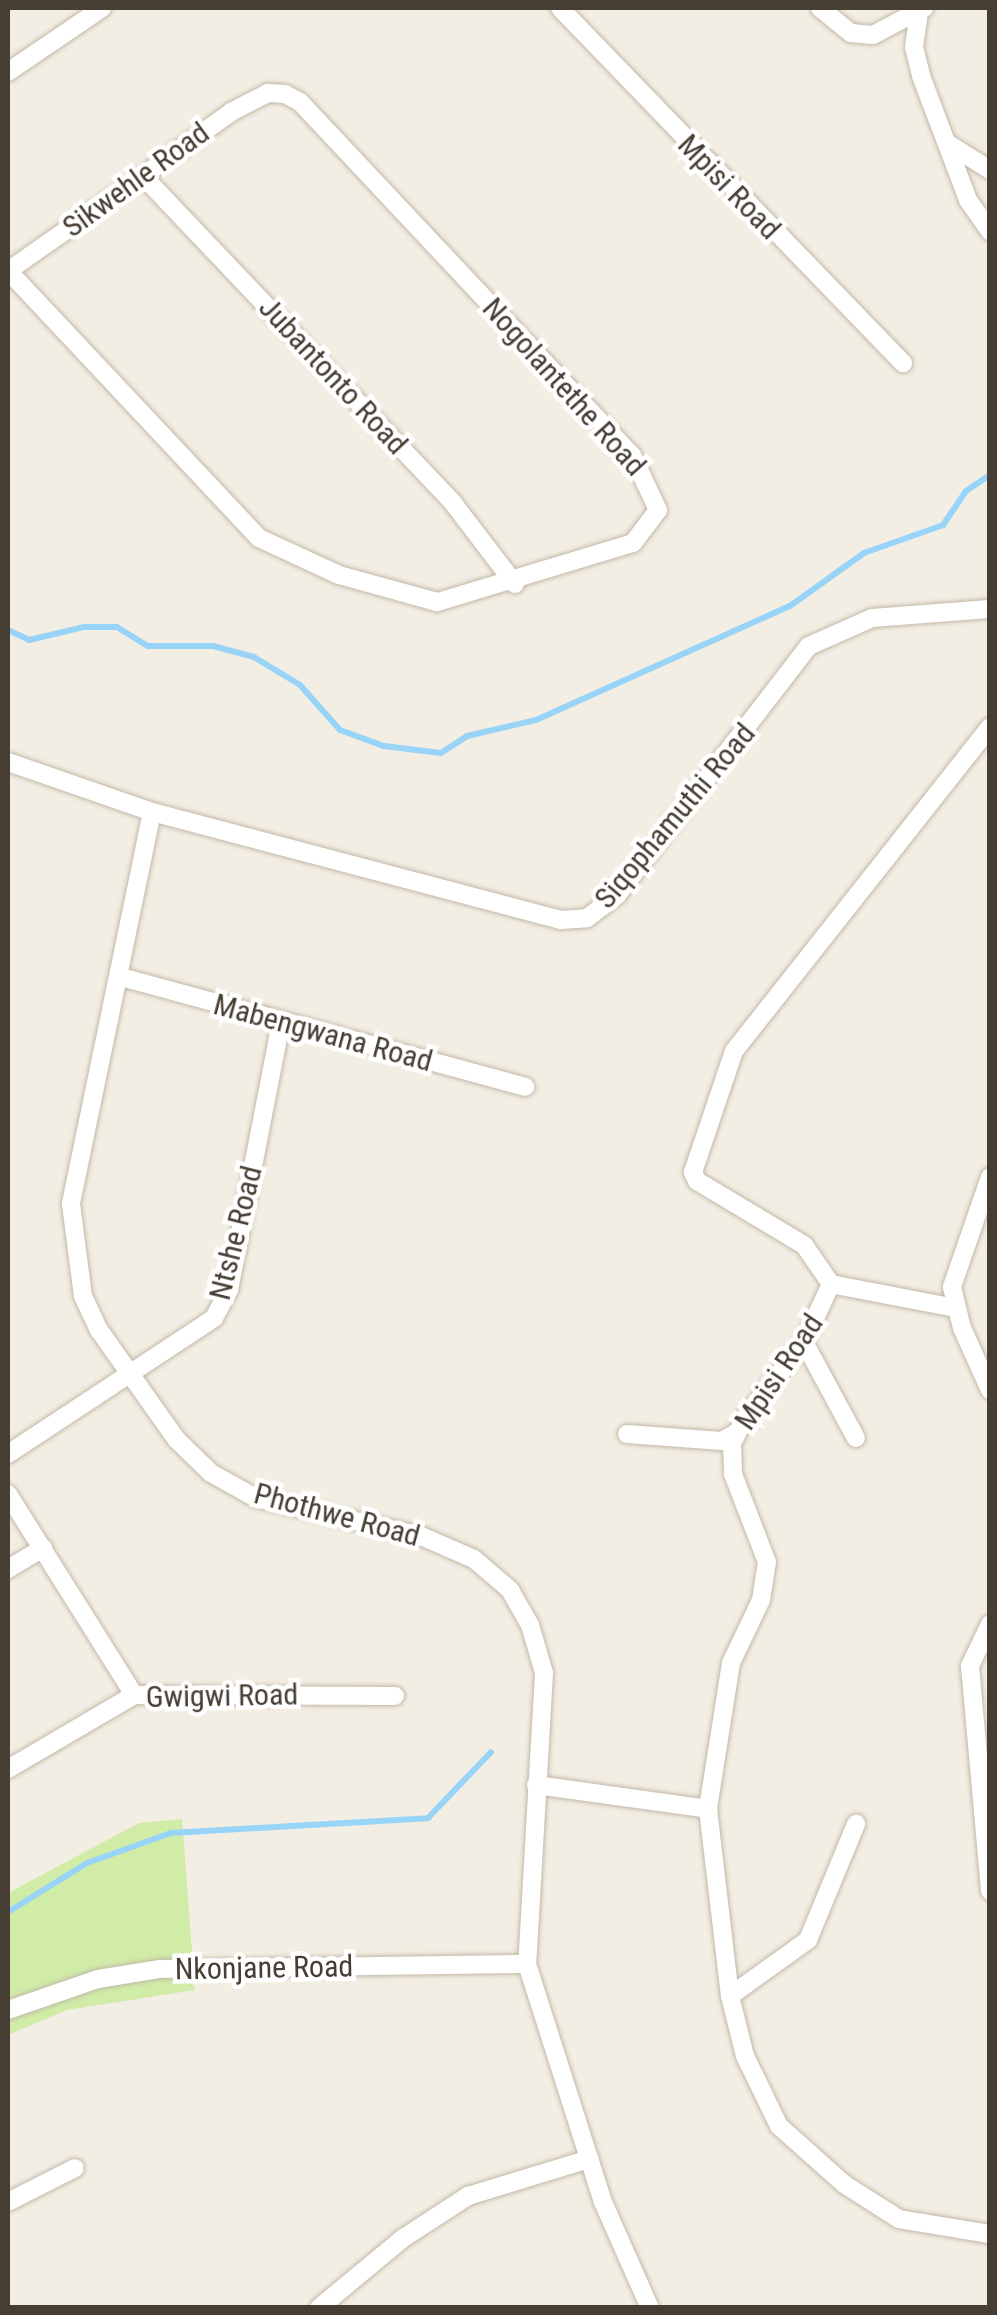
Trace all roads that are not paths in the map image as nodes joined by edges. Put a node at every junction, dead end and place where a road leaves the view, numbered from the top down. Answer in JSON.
{"nodes":[{"id":1,"x":102,"y":8,"type":"edge"},
{"id":2,"x":560,"y":8,"type":"edge"},
{"id":3,"x":820,"y":8,"type":"edge"},
{"id":4,"x":922,"y":10,"type":"edge"},
{"id":5,"x":8,"y":72,"type":"edge"},
{"id":6,"x":268,"y":93,"type":"joint"},
{"id":7,"x":947,"y":143,"type":"junction"},
{"id":8,"x":990,"y":170,"type":"edge"},
{"id":9,"x":143,"y":176,"type":"junction"},
{"id":10,"x":990,"y":232,"type":"edge"},
{"id":11,"x":8,"y":271,"type":"edge"},
{"id":12,"x":902,"y":364,"type":"dead end"},
{"id":13,"x":514,"y":584,"type":"junction"},
{"id":14,"x":990,"y":609,"type":"edge"},
{"id":15,"x":990,"y":727,"type":"edge"},
{"id":16,"x":8,"y":762,"type":"edge"},
{"id":17,"x":152,"y":812,"type":"junction"},
{"id":18,"x":121,"y":977,"type":"junction"},
{"id":19,"x":281,"y":1022,"type":"junction"},
{"id":20,"x":525,"y":1087,"type":"dead end"},
{"id":21,"x":990,"y":1177,"type":"edge"},
{"id":22,"x":830,"y":1284,"type":"junction"},
{"id":23,"x":956,"y":1308,"type":"junction"},
{"id":24,"x":804,"y":1342,"type":"junction"},
{"id":25,"x":128,"y":1376,"type":"junction"},
{"id":26,"x":990,"y":1390,"type":"edge"},
{"id":27,"x":736,"y":1432,"type":"junction"},
{"id":28,"x":627,"y":1434,"type":"dead end"},
{"id":29,"x":856,"y":1438,"type":"dead end"},
{"id":30,"x":8,"y":1454,"type":"edge"},
{"id":31,"x":8,"y":1494,"type":"edge"},
{"id":32,"x":42,"y":1548,"type":"junction"},
{"id":33,"x":8,"y":1568,"type":"edge"},
{"id":34,"x":990,"y":1624,"type":"edge"},
{"id":35,"x":134,"y":1695,"type":"junction"},
{"id":36,"x":395,"y":1696,"type":"dead end"},
{"id":37,"x":8,"y":1769,"type":"edge"},
{"id":38,"x":536,"y":1785,"type":"junction"},
{"id":39,"x":708,"y":1809,"type":"junction"},
{"id":40,"x":856,"y":1824,"type":"dead end"},
{"id":41,"x":990,"y":1891,"type":"edge"},
{"id":42,"x":527,"y":1964,"type":"junction"},
{"id":43,"x":730,"y":1996,"type":"junction"},
{"id":44,"x":8,"y":2010,"type":"edge"},
{"id":45,"x":589,"y":2158,"type":"junction"},
{"id":46,"x":75,"y":2168,"type":"dead end"},
{"id":47,"x":8,"y":2202,"type":"edge"},
{"id":48,"x":990,"y":2234,"type":"edge"},
{"id":49,"x":649,"y":2307,"type":"edge"},
{"id":50,"x":319,"y":2308,"type":"edge"}],
"edges":[{"from":1,"to":5,"type":"street"},
{"from":2,"to":12,"type":"street","name":"Mpisi Road"},
{"from":3,"to":4,"type":"street"},
{"from":4,"to":7,"type":"street"},
{"from":6,"to":9,"type":"street","name":"Sikwehle Road"},
{"from":6,"to":13,"type":"street","name":"Nogolantethe Road"},
{"from":7,"to":8,"type":"street"},
{"from":7,"to":10,"type":"street"},
{"from":9,"to":11,"type":"street","name":"Sikwehle Road"},
{"from":9,"to":13,"type":"street","name":"Jubantonto Road"},
{"from":11,"to":13,"type":"street","name":"Nogolantethe Road"},
{"from":14,"to":17,"type":"street","name":"Siqophamuthi Road"},
{"from":15,"to":22,"type":"street","name":"Mpisi Road"},
{"from":16,"to":17,"type":"street"},
{"from":17,"to":18,"type":"street","name":"Phothwe Road"},
{"from":18,"to":19,"type":"street","name":"Mabengwana Road"},
{"from":18,"to":25,"type":"street","name":"Phothwe Road"},
{"from":19,"to":20,"type":"street","name":"Mabengwana Road"},
{"from":19,"to":25,"type":"street","name":"Ntshe Road"},
{"from":21,"to":23,"type":"street"},
{"from":22,"to":23,"type":"street"},
{"from":22,"to":24,"type":"street","name":"Mpisi Road"},
{"from":23,"to":26,"type":"street"},
{"from":24,"to":27,"type":"street","name":"Mpisi Road"},
{"from":24,"to":29,"type":"street"},
{"from":25,"to":30,"type":"street","name":"Ntshe Road"},
{"from":25,"to":38,"type":"street","name":"Phothwe Road"},
{"from":27,"to":28,"type":"street"},
{"from":27,"to":39,"type":"street","name":"Mpisi Road"},
{"from":31,"to":32,"type":"street"},
{"from":32,"to":33,"type":"street"},
{"from":32,"to":35,"type":"street"},
{"from":34,"to":41,"type":"street"},
{"from":35,"to":36,"type":"street","name":"Gwigwi Road"},
{"from":35,"to":37,"type":"street","name":"Gwigwi Road"},
{"from":38,"to":39,"type":"street"},
{"from":38,"to":42,"type":"street","name":"Phothwe Road"},
{"from":39,"to":43,"type":"street","name":"Mpisi Road"},
{"from":40,"to":43,"type":"street"},
{"from":42,"to":44,"type":"street","name":"Nkonjane Road"},
{"from":42,"to":45,"type":"street","name":"Phothwe Road"},
{"from":43,"to":48,"type":"street","name":"Mpisi Road"},
{"from":45,"to":49,"type":"street","name":"Phothwe Road"},
{"from":45,"to":50,"type":"street"},
{"from":46,"to":47,"type":"street"}]}
